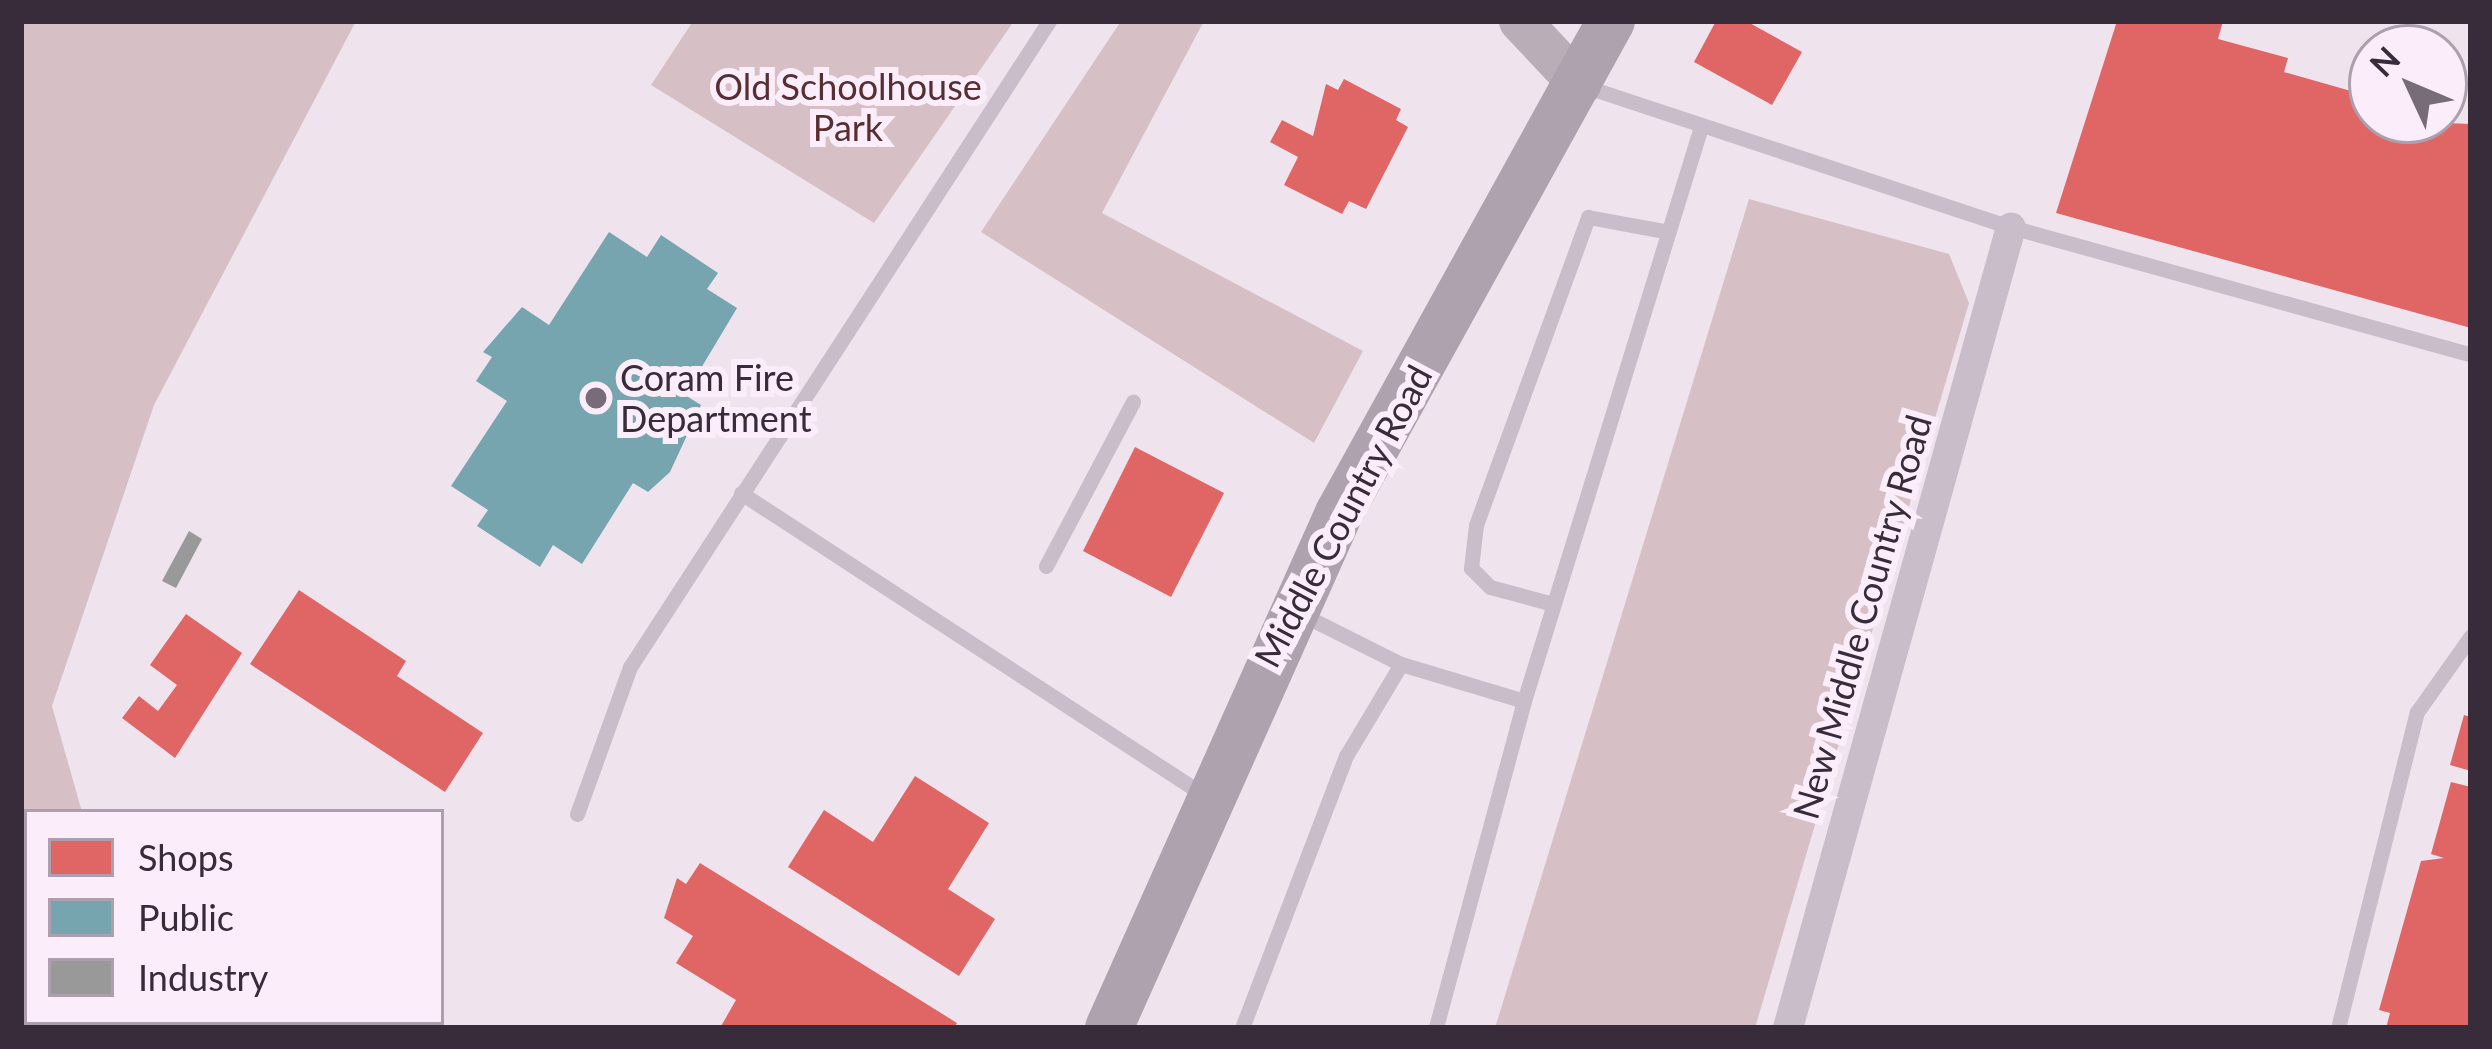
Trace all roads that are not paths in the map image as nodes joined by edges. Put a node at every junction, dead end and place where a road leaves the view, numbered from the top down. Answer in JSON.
{"nodes":[{"id":1,"x":1048,"y":21,"type":"edge"},
{"id":2,"x":1520,"y":21,"type":"edge"},
{"id":3,"x":1611,"y":21,"type":"edge"},
{"id":4,"x":1580,"y":85,"type":"junction"},
{"id":5,"x":1700,"y":130,"type":"junction"},
{"id":6,"x":2011,"y":227,"type":"junction"},
{"id":7,"x":1669,"y":232,"type":"junction"},
{"id":8,"x":2471,"y":355,"type":"edge"},
{"id":9,"x":1133,"y":402,"type":"dead end"},
{"id":10,"x":741,"y":493,"type":"junction"},
{"id":11,"x":1046,"y":566,"type":"dead end"},
{"id":12,"x":1553,"y":604,"type":"junction"},
{"id":13,"x":1294,"y":610,"type":"junction"},
{"id":14,"x":2471,"y":636,"type":"edge"},
{"id":15,"x":1401,"y":664,"type":"junction"},
{"id":16,"x":1524,"y":700,"type":"junction"},
{"id":17,"x":1204,"y":795,"type":"junction"},
{"id":18,"x":577,"y":814,"type":"dead end"},
{"id":19,"x":1109,"y":1028,"type":"edge"},
{"id":20,"x":1243,"y":1028,"type":"edge"},
{"id":21,"x":1436,"y":1028,"type":"edge"},
{"id":22,"x":1787,"y":1028,"type":"edge"},
{"id":23,"x":2338,"y":1028,"type":"edge"}],
"edges":[{"from":1,"to":10,"type":"lane"},
{"from":2,"to":4,"type":"main road"},
{"from":3,"to":4,"type":"main road","name":"Middle Country Road"},
{"from":4,"to":5,"type":"lane"},
{"from":4,"to":13,"type":"main road","name":"Middle Country Road"},
{"from":5,"to":6,"type":"lane"},
{"from":5,"to":7,"type":"lane"},
{"from":6,"to":8,"type":"lane"},
{"from":6,"to":22,"type":"street","name":"New Middle Country Road"},
{"from":7,"to":12,"type":"lane"},
{"from":7,"to":12,"type":"lane"},
{"from":9,"to":11,"type":"lane"},
{"from":10,"to":17,"type":"lane"},
{"from":10,"to":18,"type":"lane"},
{"from":12,"to":16,"type":"lane"},
{"from":13,"to":15,"type":"lane"},
{"from":13,"to":17,"type":"main road","name":"Middle Country Road"},
{"from":14,"to":23,"type":"lane"},
{"from":15,"to":16,"type":"lane"},
{"from":15,"to":20,"type":"lane"},
{"from":16,"to":21,"type":"lane"},
{"from":17,"to":19,"type":"main road","name":"Middle Country Road"}]}
